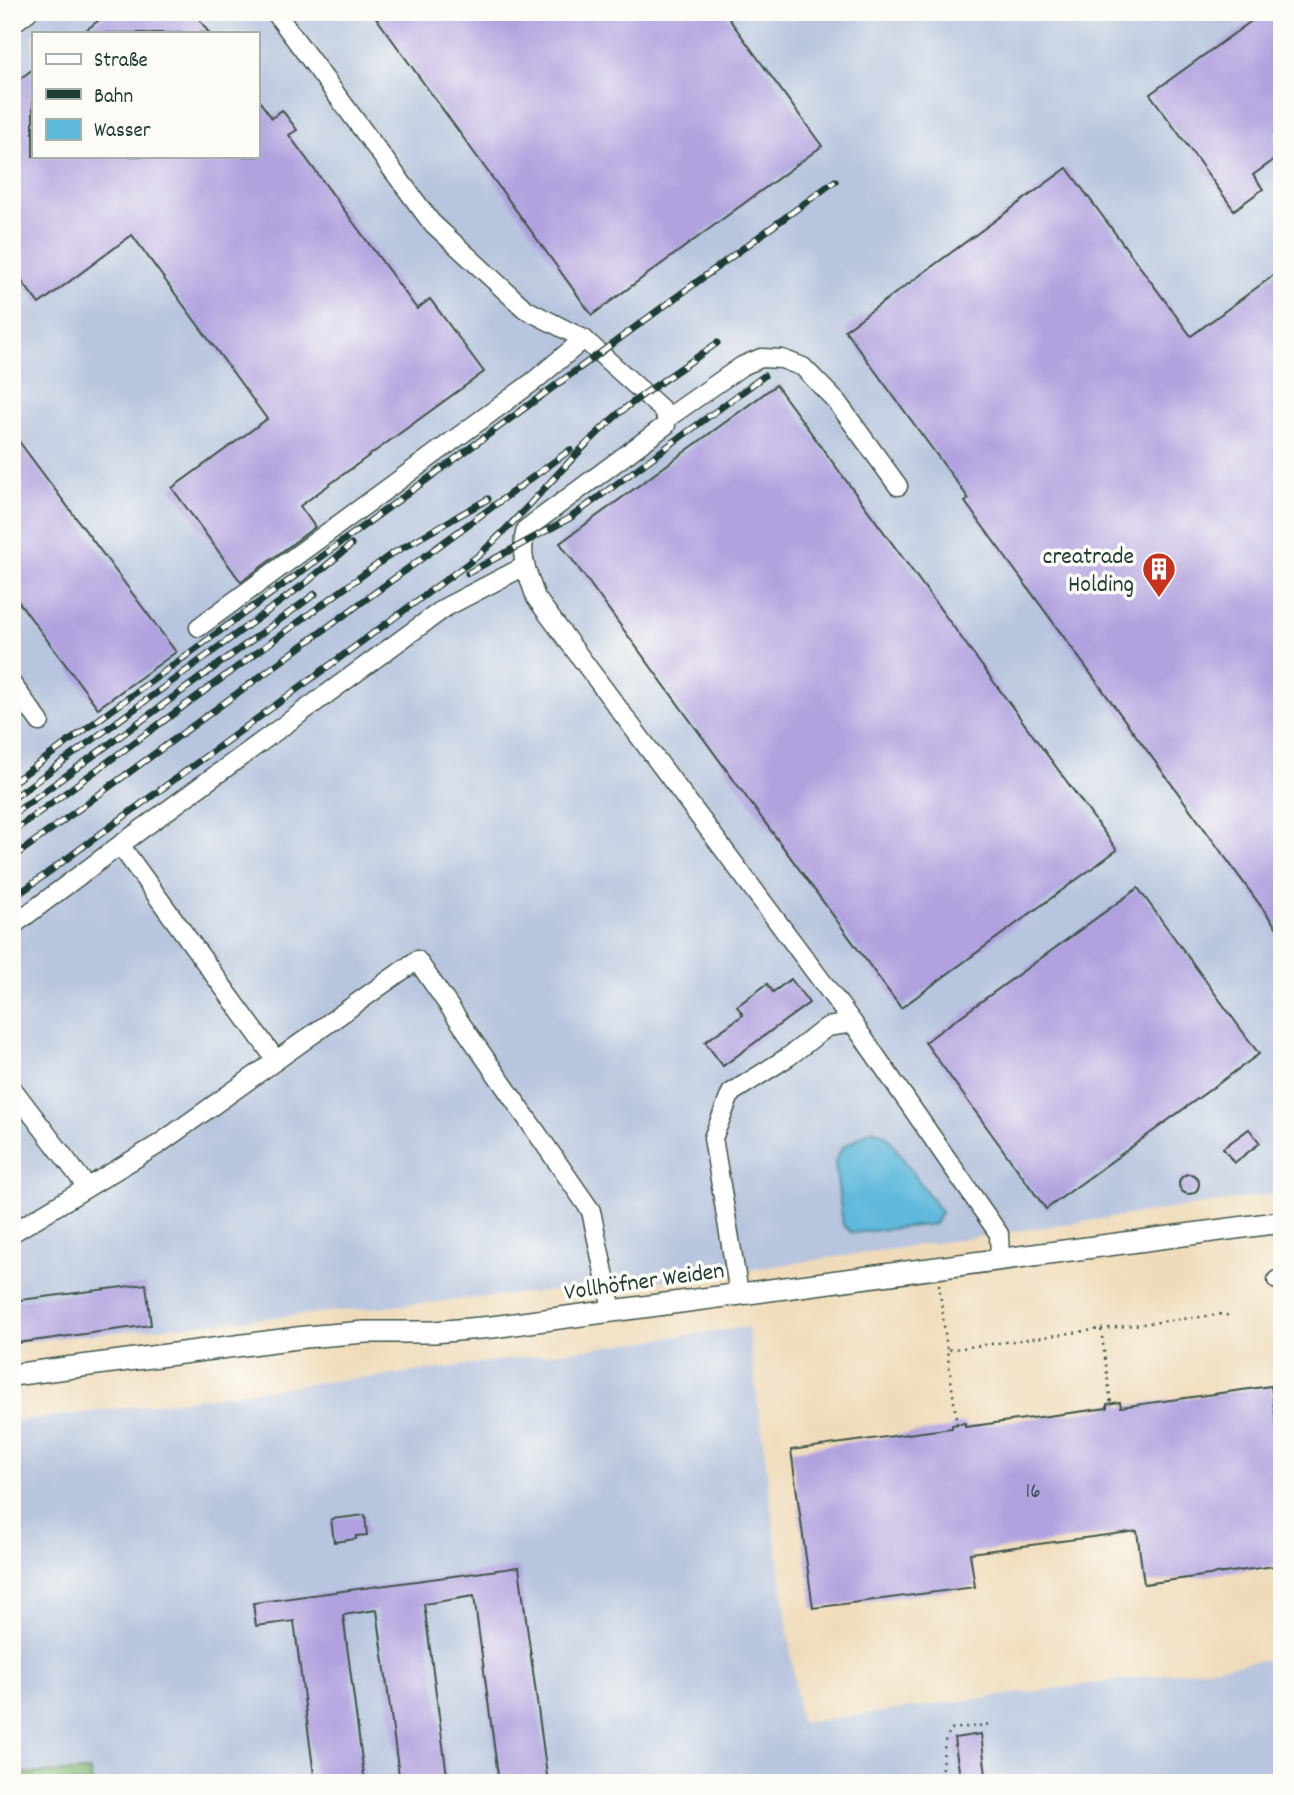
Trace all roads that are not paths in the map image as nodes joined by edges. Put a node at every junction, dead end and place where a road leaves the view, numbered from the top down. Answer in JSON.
{"nodes":[{"id":1,"x":28,"y":12,"type":"edge"},
{"id":2,"x":275,"y":12,"type":"edge"},
{"id":3,"x":12,"y":24,"type":"edge"},
{"id":4,"x":584,"y":339,"type":"junction"},
{"id":5,"x":666,"y":419,"type":"junction"},
{"id":6,"x":898,"y":486,"type":"dead end"},
{"id":7,"x":525,"y":566,"type":"junction"},
{"id":8,"x":199,"y":627,"type":"dead end"},
{"id":9,"x":12,"y":684,"type":"edge"},
{"id":10,"x":40,"y":722,"type":"dead end"},
{"id":11,"x":120,"y":845,"type":"junction"},
{"id":12,"x":12,"y":926,"type":"edge"},
{"id":13,"x":853,"y":1023,"type":"junction"},
{"id":14,"x":276,"y":1060,"type":"junction"},
{"id":15,"x":12,"y":1088,"type":"edge"},
{"id":16,"x":87,"y":1187,"type":"junction"},
{"id":17,"x":1282,"y":1222,"type":"edge"},
{"id":18,"x":12,"y":1233,"type":"edge"},
{"id":19,"x":1000,"y":1259,"type":"junction"},
{"id":20,"x":739,"y":1293,"type":"junction"},
{"id":21,"x":612,"y":1310,"type":"junction"},
{"id":22,"x":12,"y":1375,"type":"edge"}],
"edges":[{"from":1,"to":3,"type":"lane"},
{"from":2,"to":4,"type":"lane"},
{"from":4,"to":5,"type":"lane"},
{"from":4,"to":8,"type":"lane"},
{"from":5,"to":6,"type":"lane"},
{"from":5,"to":7,"type":"lane"},
{"from":7,"to":11,"type":"lane"},
{"from":7,"to":13,"type":"lane"},
{"from":9,"to":10,"type":"lane"},
{"from":11,"to":12,"type":"lane"},
{"from":11,"to":14,"type":"lane"},
{"from":13,"to":19,"type":"lane"},
{"from":13,"to":20,"type":"lane"},
{"from":14,"to":16,"type":"lane"},
{"from":14,"to":21,"type":"lane"},
{"from":15,"to":16,"type":"lane"},
{"from":16,"to":18,"type":"lane"},
{"from":17,"to":19,"type":"main road","name":"Vollhöfner Weiden"},
{"from":19,"to":20,"type":"main road","name":"Vollhöfner Weiden"},
{"from":20,"to":21,"type":"main road","name":"Vollhöfner Weiden"},
{"from":21,"to":22,"type":"main road","name":"Vollhöfner Weiden"}]}
